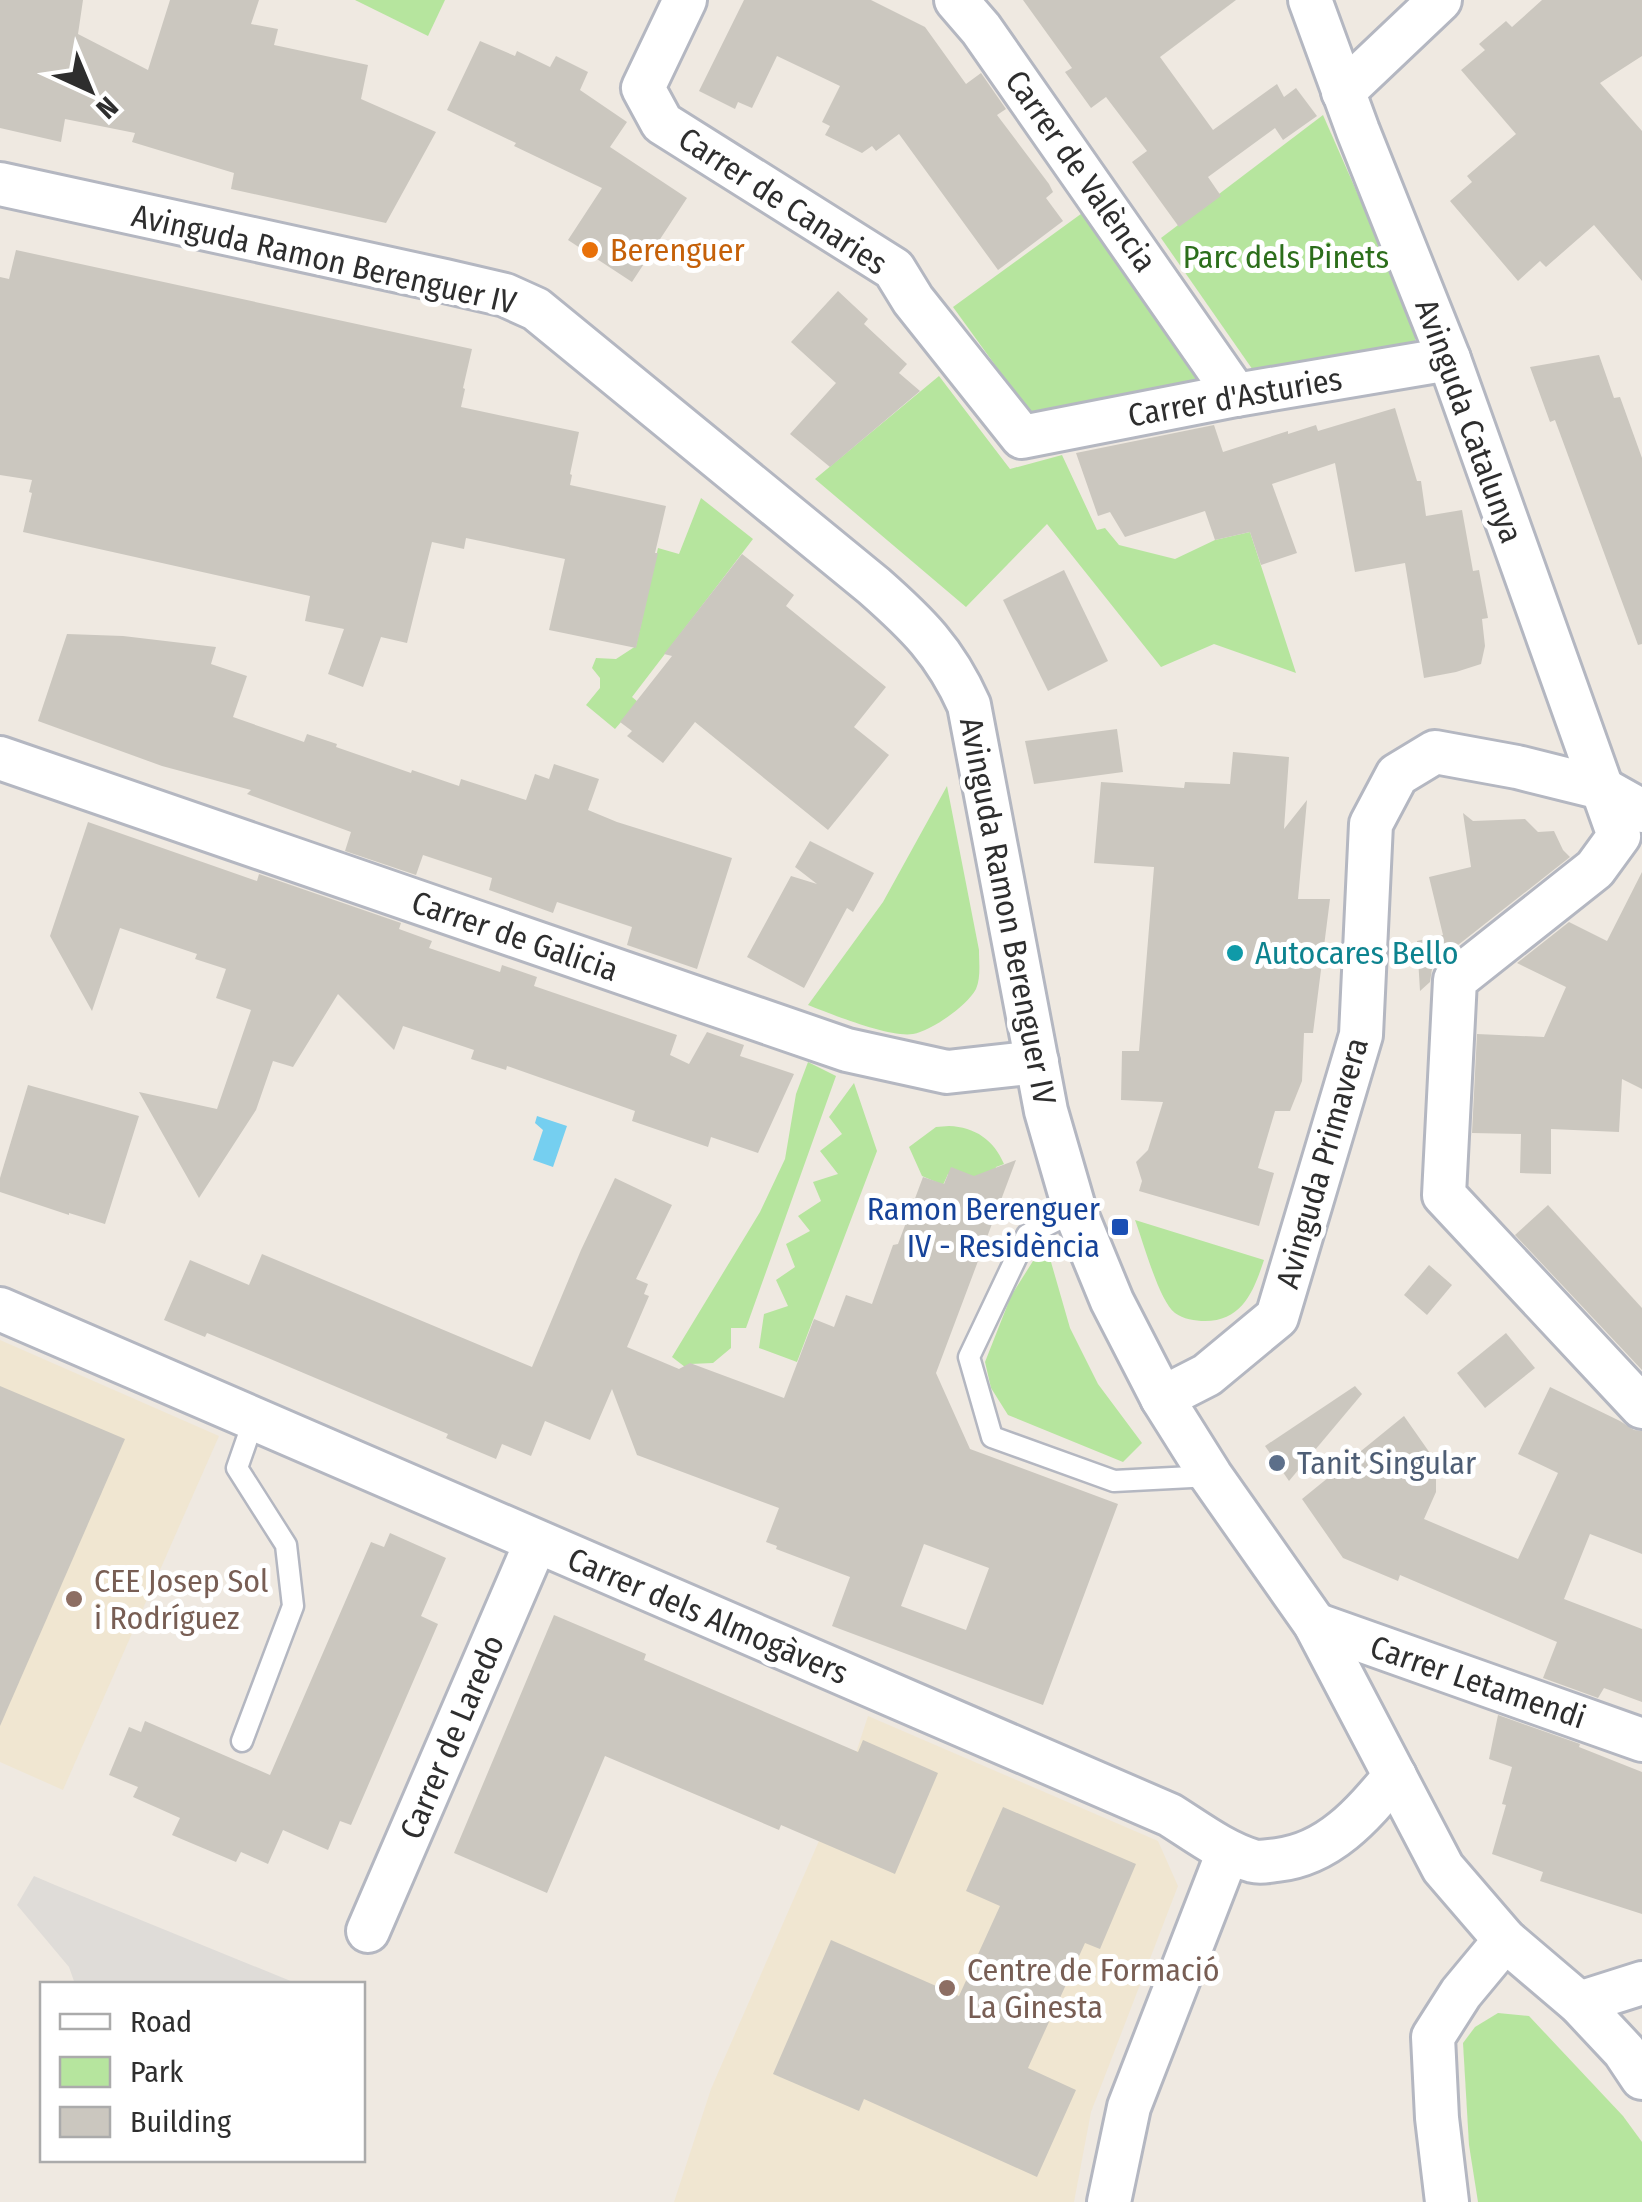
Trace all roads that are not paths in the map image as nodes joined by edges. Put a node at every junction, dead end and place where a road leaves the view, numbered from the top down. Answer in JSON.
{"nodes":[{"id":1,"x":685,"y":0,"type":"edge"},
{"id":2,"x":956,"y":0,"type":"edge"},
{"id":3,"x":1310,"y":0,"type":"edge"},
{"id":4,"x":1440,"y":0,"type":"edge"},
{"id":5,"x":1342,"y":92,"type":"junction"},
{"id":6,"x":0,"y":184,"type":"edge"},
{"id":7,"x":1449,"y":359,"type":"junction"},
{"id":8,"x":1236,"y":395,"type":"junction"},
{"id":9,"x":1022,"y":438,"type":"joint"},
{"id":10,"x":0,"y":758,"type":"edge"},
{"id":11,"x":1601,"y":788,"type":"junction"},
{"id":12,"x":1642,"y":811,"type":"edge"},
{"id":13,"x":1037,"y":1062,"type":"junction"},
{"id":14,"x":1075,"y":1211,"type":"junction"},
{"id":15,"x":0,"y":1309,"type":"edge"},
{"id":16,"x":1162,"y":1398,"type":"junction"},
{"id":17,"x":1642,"y":1407,"type":"edge"},
{"id":18,"x":254,"y":1419,"type":"junction"},
{"id":19,"x":1211,"y":1476,"type":"junction"},
{"id":20,"x":536,"y":1542,"type":"junction"},
{"id":21,"x":1315,"y":1624,"type":"junction"},
{"id":22,"x":1642,"y":1740,"type":"edge"},
{"id":23,"x":242,"y":1741,"type":"dead end"},
{"id":24,"x":1396,"y":1776,"type":"junction"},
{"id":25,"x":1228,"y":1852,"type":"junction"},
{"id":26,"x":368,"y":1931,"type":"dead end"},
{"id":27,"x":1505,"y":1940,"type":"junction"},
{"id":28,"x":1642,"y":1983,"type":"edge"},
{"id":29,"x":1578,"y":2003,"type":"junction"},
{"id":30,"x":1642,"y":2078,"type":"edge"},
{"id":31,"x":1109,"y":2202,"type":"edge"},
{"id":32,"x":1447,"y":2202,"type":"edge"}],
"edges":[{"from":1,"to":9,"type":"street","name":"Carrer de Canaries"},
{"from":2,"to":8,"type":"street","name":"Carrer de València"},
{"from":3,"to":5,"type":"street","name":"Avinguda Catalunya"},
{"from":4,"to":5,"type":"street"},
{"from":5,"to":7,"type":"street","name":"Avinguda Catalunya"},
{"from":6,"to":13,"type":"street","name":"Avinguda Ramon Berenguer IV"},
{"from":7,"to":8,"type":"street","name":"Carrer d'Asturies"},
{"from":7,"to":11,"type":"street","name":"Avinguda Catalunya"},
{"from":8,"to":9,"type":"street","name":"Carrer d'Asturies"},
{"from":10,"to":13,"type":"street","name":"Carrer de Galicia"},
{"from":11,"to":12,"type":"street","name":"Avinguda Primavera"},
{"from":11,"to":16,"type":"street","name":"Avinguda Primavera"},
{"from":11,"to":17,"type":"street","name":"Avinguda Catalunya"},
{"from":13,"to":14,"type":"street","name":"Avinguda Ramon Berenguer IV"},
{"from":14,"to":16,"type":"street","name":"Avinguda Ramon Berenguer IV"},
{"from":14,"to":19,"type":"lane"},
{"from":15,"to":18,"type":"street","name":"Carrer dels Almogàvers"},
{"from":16,"to":19,"type":"street","name":"Avinguda Ramon Berenguer IV"},
{"from":18,"to":20,"type":"street","name":"Carrer dels Almogàvers"},
{"from":18,"to":23,"type":"lane"},
{"from":19,"to":21,"type":"street","name":"Avinguda Ramon Berenguer IV"},
{"from":20,"to":25,"type":"street","name":"Carrer dels Almogàvers"},
{"from":20,"to":26,"type":"street","name":"Carrer de Laredo"},
{"from":21,"to":22,"type":"street","name":"Carrer Letamendi"},
{"from":21,"to":24,"type":"street","name":"Avinguda Ramon Berenguer IV"},
{"from":24,"to":25,"type":"street","name":"Carrer dels Almogàvers"},
{"from":24,"to":27,"type":"street","name":"Avinguda Ramon Berenguer IV"},
{"from":25,"to":31,"type":"street"},
{"from":27,"to":29,"type":"street","name":"Avinguda Ramon Berenguer IV"},
{"from":27,"to":32,"type":"street"},
{"from":28,"to":29,"type":"street"},
{"from":29,"to":30,"type":"street","name":"Avinguda Ramon Berenguer IV"}]}
